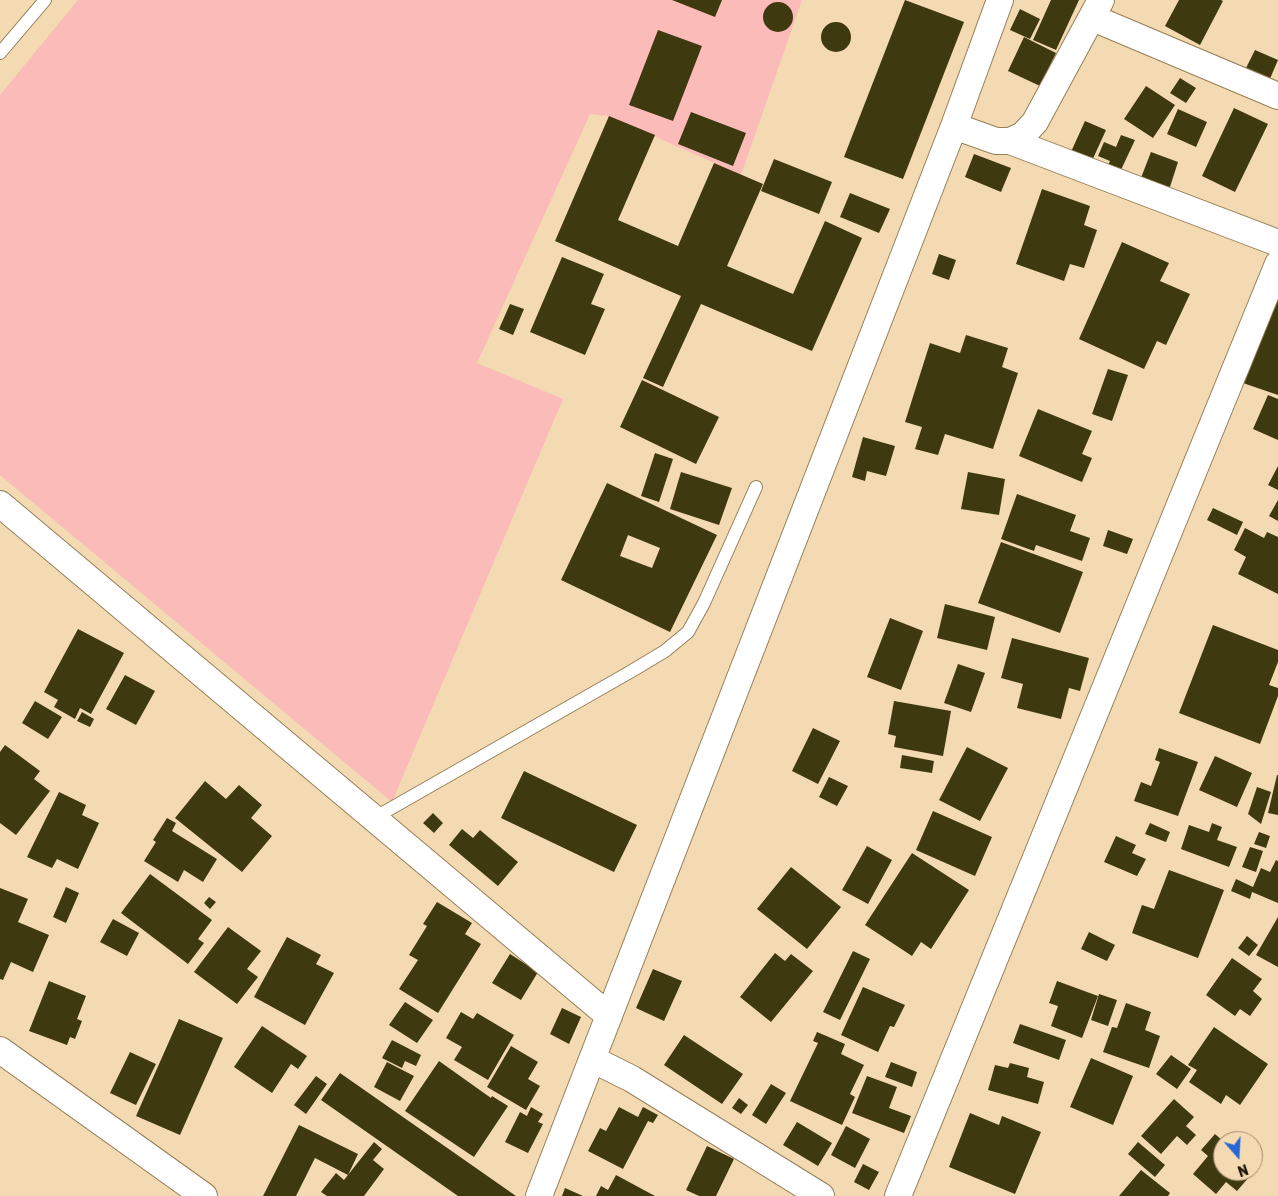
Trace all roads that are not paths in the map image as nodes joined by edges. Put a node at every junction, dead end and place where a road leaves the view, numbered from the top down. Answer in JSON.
{"nodes":[{"id":1,"x":45,"y":0,"type":"edge"},
{"id":2,"x":1000,"y":0,"type":"edge"},
{"id":3,"x":1097,"y":9,"type":"edge"},
{"id":4,"x":0,"y":53,"type":"edge"},
{"id":5,"x":1278,"y":96,"type":"edge"},
{"id":6,"x":954,"y":126,"type":"junction"},
{"id":7,"x":1010,"y":142,"type":"junction"},
{"id":8,"x":1278,"y":242,"type":"edge"},
{"id":9,"x":1278,"y":264,"type":"edge"},
{"id":10,"x":756,"y":487,"type":"dead end"},
{"id":11,"x":0,"y":504,"type":"edge"},
{"id":12,"x":374,"y":818,"type":"junction"},
{"id":13,"x":609,"y":1016,"type":"junction"},
{"id":14,"x":0,"y":1050,"type":"edge"},
{"id":15,"x":592,"y":1058,"type":"junction"},
{"id":16,"x":204,"y":1196,"type":"edge"},
{"id":17,"x":539,"y":1196,"type":"edge"},
{"id":18,"x":821,"y":1196,"type":"edge"},
{"id":19,"x":898,"y":1196,"type":"edge"}],
"edges":[{"from":1,"to":4,"type":"lane"},
{"from":2,"to":6,"type":"street"},
{"from":3,"to":5,"type":"street"},
{"from":3,"to":7,"type":"street"},
{"from":6,"to":7,"type":"street"},
{"from":6,"to":13,"type":"street"},
{"from":7,"to":8,"type":"street"},
{"from":9,"to":19,"type":"street"},
{"from":10,"to":12,"type":"lane"},
{"from":11,"to":12,"type":"street"},
{"from":12,"to":13,"type":"street"},
{"from":13,"to":15,"type":"street"},
{"from":14,"to":16,"type":"street"},
{"from":15,"to":17,"type":"street"},
{"from":15,"to":18,"type":"street"}]}
